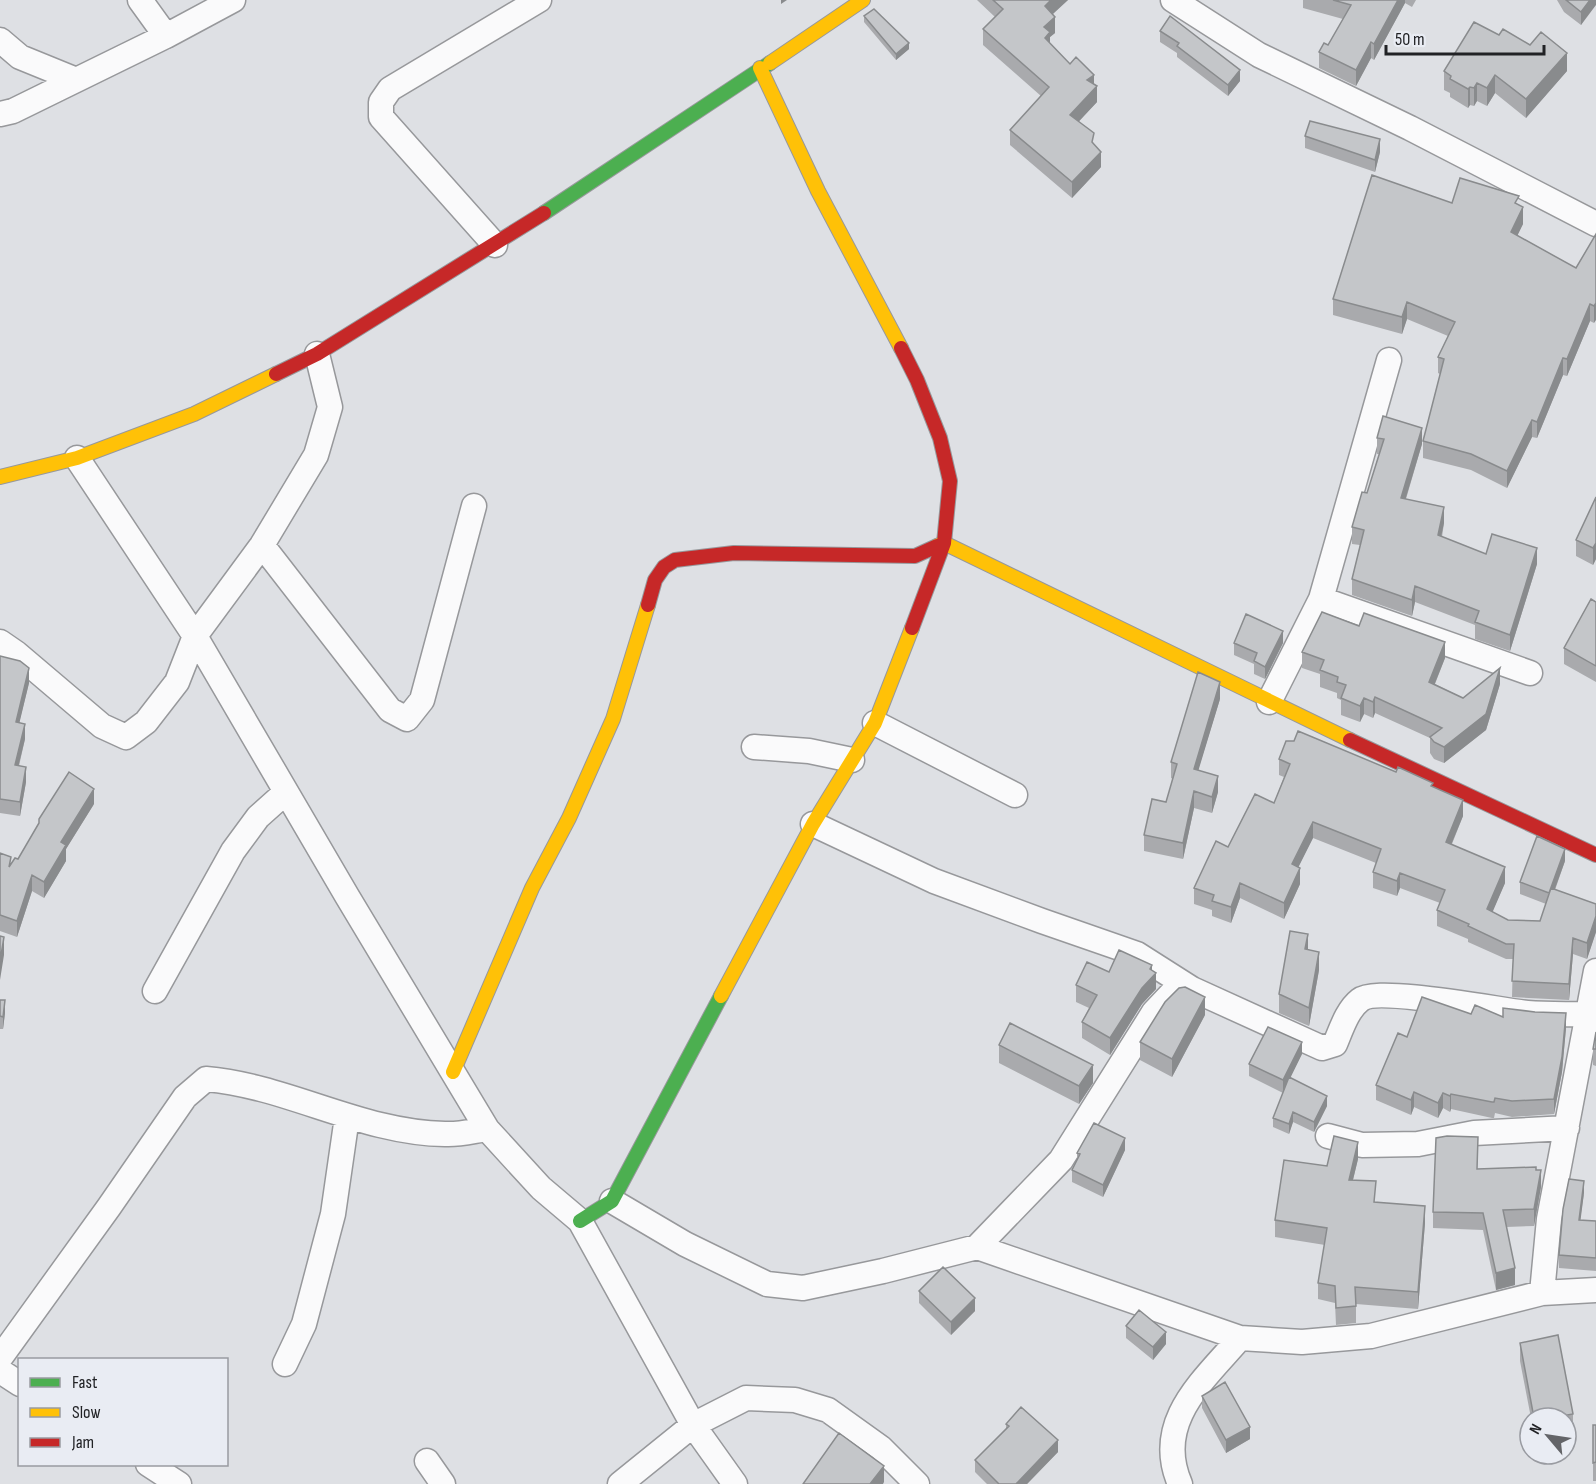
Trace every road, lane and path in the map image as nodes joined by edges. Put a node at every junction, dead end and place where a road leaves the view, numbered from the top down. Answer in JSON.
{"nodes":[{"id":1,"x":140,"y":0,"type":"edge"},
{"id":2,"x":233,"y":0,"type":"edge"},
{"id":3,"x":539,"y":0,"type":"edge"},
{"id":4,"x":863,"y":0,"type":"edge"},
{"id":5,"x":1173,"y":0,"type":"edge"},
{"id":6,"x":165,"y":36,"type":"junction"},
{"id":7,"x":0,"y":40,"type":"edge"},
{"id":8,"x":760,"y":68,"type":"junction"},
{"id":9,"x":74,"y":79,"type":"junction"},
{"id":10,"x":0,"y":114,"type":"edge"},
{"id":11,"x":1596,"y":224,"type":"edge"},
{"id":12,"x":495,"y":245,"type":"junction"},
{"id":13,"x":317,"y":354,"type":"junction"},
{"id":14,"x":1389,"y":360,"type":"dead end"},
{"id":15,"x":77,"y":458,"type":"junction"},
{"id":16,"x":0,"y":477,"type":"edge"},
{"id":17,"x":474,"y":506,"type":"dead end"},
{"id":18,"x":944,"y":543,"type":"junction"},
{"id":19,"x":262,"y":545,"type":"junction"},
{"id":20,"x":1321,"y":599,"type":"junction"},
{"id":21,"x":195,"y":636,"type":"junction"},
{"id":22,"x":0,"y":642,"type":"edge"},
{"id":23,"x":1530,"y":673,"type":"dead end"},
{"id":24,"x":1269,"y":702,"type":"junction"},
{"id":25,"x":875,"y":723,"type":"junction"},
{"id":26,"x":754,"y":747,"type":"dead end"},
{"id":27,"x":852,"y":760,"type":"junction"},
{"id":28,"x":286,"y":792,"type":"junction"},
{"id":29,"x":1015,"y":795,"type":"dead end"},
{"id":30,"x":813,"y":824,"type":"junction"},
{"id":31,"x":1596,"y":855,"type":"edge"},
{"id":32,"x":1596,"y":971,"type":"edge"},
{"id":33,"x":1192,"y":989,"type":"junction"},
{"id":34,"x":155,"y":992,"type":"dead end"},
{"id":35,"x":1592,"y":1014,"type":"edge"},
{"id":36,"x":453,"y":1072,"type":"junction"},
{"id":37,"x":347,"y":1117,"type":"junction"},
{"id":38,"x":1567,"y":1128,"type":"junction"},
{"id":39,"x":487,"y":1129,"type":"junction"},
{"id":40,"x":1328,"y":1136,"type":"dead end"},
{"id":41,"x":612,"y":1201,"type":"junction"},
{"id":42,"x":580,"y":1221,"type":"junction"},
{"id":43,"x":977,"y":1247,"type":"junction"},
{"id":44,"x":1596,"y":1290,"type":"edge"},
{"id":45,"x":1542,"y":1293,"type":"junction"},
{"id":46,"x":1240,"y":1338,"type":"junction"},
{"id":47,"x":0,"y":1358,"type":"edge"},
{"id":48,"x":285,"y":1364,"type":"dead end"},
{"id":49,"x":0,"y":1371,"type":"edge"},
{"id":50,"x":18,"y":1383,"type":"edge"},
{"id":51,"x":693,"y":1425,"type":"junction"},
{"id":52,"x":427,"y":1461,"type":"dead end"},
{"id":53,"x":151,"y":1466,"type":"edge"},
{"id":54,"x":179,"y":1484,"type":"edge"},
{"id":55,"x":443,"y":1484,"type":"edge"},
{"id":56,"x":620,"y":1484,"type":"edge"},
{"id":57,"x":735,"y":1484,"type":"edge"},
{"id":58,"x":917,"y":1484,"type":"edge"},
{"id":59,"x":1180,"y":1484,"type":"edge"}],
"edges":[{"from":1,"to":6,"type":"street"},
{"from":2,"to":6,"type":"street"},
{"from":3,"to":12,"type":"street"},
{"from":4,"to":8,"type":"street"},
{"from":5,"to":11,"type":"street"},
{"from":6,"to":9,"type":"street"},
{"from":7,"to":9,"type":"street"},
{"from":8,"to":12,"type":"street"},
{"from":8,"to":18,"type":"street"},
{"from":9,"to":10,"type":"street"},
{"from":12,"to":13,"type":"street"},
{"from":13,"to":15,"type":"street"},
{"from":13,"to":19,"type":"street"},
{"from":14,"to":20,"type":"street"},
{"from":15,"to":16,"type":"street"},
{"from":15,"to":21,"type":"street"},
{"from":17,"to":19,"type":"street"},
{"from":18,"to":24,"type":"street"},
{"from":18,"to":25,"type":"street"},
{"from":18,"to":36,"type":"street"},
{"from":19,"to":21,"type":"street"},
{"from":20,"to":23,"type":"street"},
{"from":20,"to":24,"type":"street"},
{"from":21,"to":22,"type":"street"},
{"from":21,"to":28,"type":"street"},
{"from":24,"to":31,"type":"street"},
{"from":25,"to":27,"type":"street"},
{"from":25,"to":29,"type":"street"},
{"from":26,"to":27,"type":"street"},
{"from":27,"to":30,"type":"street"},
{"from":28,"to":34,"type":"street"},
{"from":28,"to":36,"type":"street"},
{"from":30,"to":33,"type":"street"},
{"from":30,"to":41,"type":"street"},
{"from":32,"to":35,"type":"street"},
{"from":33,"to":35,"type":"street"},
{"from":33,"to":43,"type":"street"},
{"from":35,"to":38,"type":"street"},
{"from":36,"to":39,"type":"street"},
{"from":37,"to":39,"type":"street"},
{"from":37,"to":47,"type":"street"},
{"from":37,"to":48,"type":"street"},
{"from":38,"to":40,"type":"street"},
{"from":38,"to":45,"type":"street"},
{"from":39,"to":42,"type":"street"},
{"from":41,"to":42,"type":"street"},
{"from":41,"to":43,"type":"street"},
{"from":42,"to":51,"type":"street"},
{"from":43,"to":46,"type":"street"},
{"from":44,"to":45,"type":"street"},
{"from":45,"to":46,"type":"street"},
{"from":46,"to":59,"type":"street"},
{"from":49,"to":50,"type":"street"},
{"from":51,"to":56,"type":"street"},
{"from":51,"to":57,"type":"street"},
{"from":51,"to":58,"type":"street"},
{"from":52,"to":55,"type":"street"},
{"from":53,"to":54,"type":"street"}]}
